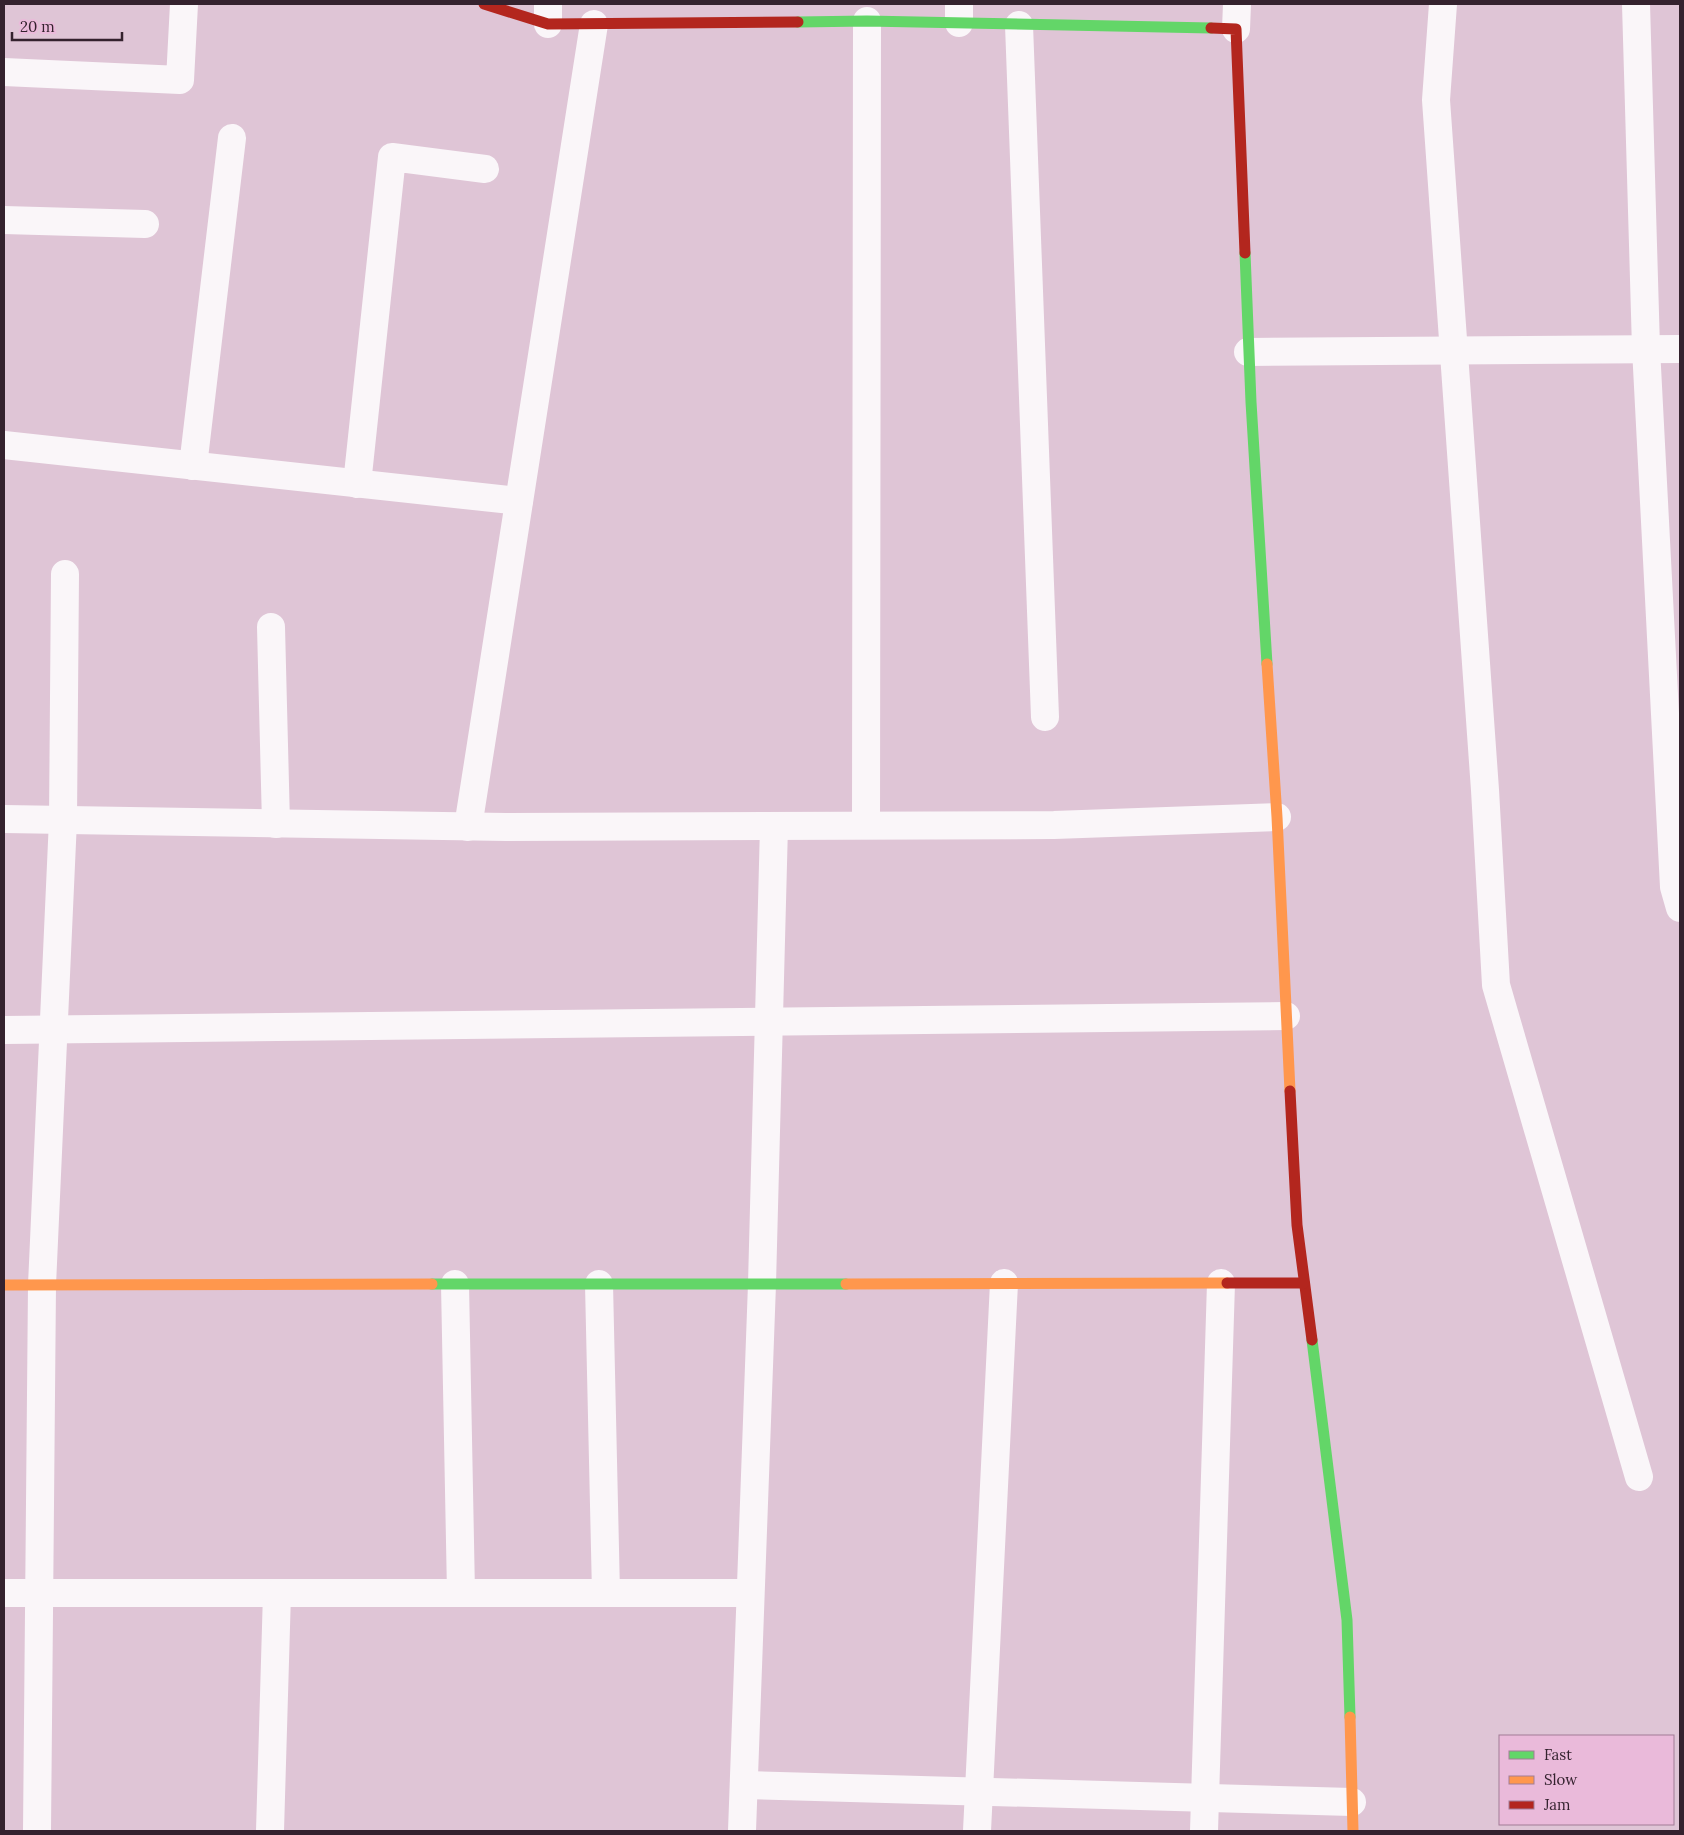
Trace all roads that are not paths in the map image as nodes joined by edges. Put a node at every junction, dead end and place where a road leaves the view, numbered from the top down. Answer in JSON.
{"nodes":[{"id":1,"x":184,"y":4,"type":"edge"},
{"id":2,"x":484,"y":4,"type":"edge"},
{"id":3,"x":1443,"y":4,"type":"edge"},
{"id":4,"x":1636,"y":4,"type":"edge"},
{"id":5,"x":548,"y":14,"type":"edge"},
{"id":6,"x":959,"y":14,"type":"edge"},
{"id":7,"x":1236,"y":16,"type":"edge"},
{"id":8,"x":867,"y":21,"type":"junction"},
{"id":9,"x":594,"y":24,"type":"junction"},
{"id":10,"x":1018,"y":25,"type":"junction"},
{"id":11,"x":4,"y":72,"type":"edge"},
{"id":12,"x":232,"y":138,"type":"dead end"},
{"id":13,"x":485,"y":169,"type":"dead end"},
{"id":14,"x":4,"y":220,"type":"edge"},
{"id":15,"x":145,"y":224,"type":"dead end"},
{"id":16,"x":1646,"y":348,"type":"junction"},
{"id":17,"x":1680,"y":349,"type":"edge"},
{"id":18,"x":1454,"y":350,"type":"junction"},
{"id":19,"x":1248,"y":352,"type":"junction"},
{"id":20,"x":4,"y":445,"type":"edge"},
{"id":21,"x":193,"y":466,"type":"junction"},
{"id":22,"x":357,"y":484,"type":"junction"},
{"id":23,"x":519,"y":501,"type":"junction"},
{"id":24,"x":66,"y":574,"type":"dead end"},
{"id":25,"x":272,"y":627,"type":"dead end"},
{"id":26,"x":1045,"y":717,"type":"dead end"},
{"id":27,"x":1277,"y":818,"type":"junction"},
{"id":28,"x":4,"y":819,"type":"edge"},
{"id":29,"x":63,"y":820,"type":"junction"},
{"id":30,"x":276,"y":824,"type":"junction"},
{"id":31,"x":866,"y":825,"type":"junction"},
{"id":32,"x":774,"y":826,"type":"junction"},
{"id":33,"x":468,"y":827,"type":"junction"},
{"id":34,"x":1680,"y":908,"type":"edge"},
{"id":35,"x":1286,"y":1016,"type":"junction"},
{"id":36,"x":768,"y":1022,"type":"junction"},
{"id":37,"x":54,"y":1029,"type":"junction"},
{"id":38,"x":4,"y":1030,"type":"edge"},
{"id":39,"x":1304,"y":1282,"type":"junction"},
{"id":40,"x":1004,"y":1283,"type":"junction"},
{"id":41,"x":1221,"y":1283,"type":"junction"},
{"id":42,"x":455,"y":1284,"type":"junction"},
{"id":43,"x":599,"y":1284,"type":"junction"},
{"id":44,"x":762,"y":1284,"type":"junction"},
{"id":45,"x":4,"y":1285,"type":"edge"},
{"id":46,"x":42,"y":1285,"type":"junction"},
{"id":47,"x":1639,"y":1477,"type":"dead end"},
{"id":48,"x":39,"y":1592,"type":"junction"},
{"id":49,"x":4,"y":1593,"type":"edge"},
{"id":50,"x":276,"y":1593,"type":"junction"},
{"id":51,"x":461,"y":1593,"type":"junction"},
{"id":52,"x":606,"y":1593,"type":"junction"},
{"id":53,"x":750,"y":1593,"type":"junction"},
{"id":54,"x":744,"y":1784,"type":"junction"},
{"id":55,"x":978,"y":1791,"type":"junction"},
{"id":56,"x":1205,"y":1798,"type":"junction"},
{"id":57,"x":1352,"y":1802,"type":"junction"},
{"id":58,"x":37,"y":1831,"type":"edge"},
{"id":59,"x":270,"y":1831,"type":"edge"},
{"id":60,"x":742,"y":1831,"type":"edge"},
{"id":61,"x":977,"y":1831,"type":"edge"},
{"id":62,"x":1204,"y":1831,"type":"edge"},
{"id":63,"x":1352,"y":1831,"type":"edge"}],
"edges":[{"from":1,"to":11,"type":"street"},
{"from":2,"to":5,"type":"street"},
{"from":3,"to":18,"type":"street"},
{"from":4,"to":16,"type":"street"},
{"from":5,"to":9,"type":"street"},
{"from":6,"to":8,"type":"street"},
{"from":6,"to":10,"type":"street"},
{"from":7,"to":10,"type":"street"},
{"from":7,"to":19,"type":"street"},
{"from":8,"to":9,"type":"street"},
{"from":8,"to":31,"type":"street"},
{"from":9,"to":23,"type":"street"},
{"from":10,"to":26,"type":"street"},
{"from":12,"to":21,"type":"street"},
{"from":13,"to":22,"type":"street"},
{"from":14,"to":15,"type":"street"},
{"from":16,"to":17,"type":"street"},
{"from":16,"to":18,"type":"street"},
{"from":16,"to":34,"type":"street"},
{"from":18,"to":19,"type":"street"},
{"from":18,"to":47,"type":"street"},
{"from":19,"to":27,"type":"street"},
{"from":20,"to":21,"type":"street"},
{"from":21,"to":22,"type":"street"},
{"from":22,"to":23,"type":"street"},
{"from":23,"to":33,"type":"street"},
{"from":24,"to":29,"type":"street"},
{"from":25,"to":30,"type":"street"},
{"from":27,"to":31,"type":"street"},
{"from":27,"to":35,"type":"street"},
{"from":28,"to":29,"type":"street"},
{"from":29,"to":30,"type":"street"},
{"from":29,"to":37,"type":"street"},
{"from":30,"to":33,"type":"street"},
{"from":31,"to":32,"type":"street"},
{"from":32,"to":33,"type":"street"},
{"from":32,"to":36,"type":"street"},
{"from":35,"to":36,"type":"street"},
{"from":35,"to":39,"type":"street"},
{"from":36,"to":37,"type":"street"},
{"from":36,"to":44,"type":"street"},
{"from":37,"to":38,"type":"street"},
{"from":37,"to":46,"type":"street"},
{"from":39,"to":41,"type":"street"},
{"from":39,"to":57,"type":"street"},
{"from":40,"to":41,"type":"street"},
{"from":40,"to":44,"type":"street"},
{"from":40,"to":55,"type":"street"},
{"from":41,"to":56,"type":"street"},
{"from":42,"to":43,"type":"street"},
{"from":42,"to":46,"type":"street"},
{"from":42,"to":51,"type":"street"},
{"from":43,"to":44,"type":"street"},
{"from":43,"to":52,"type":"street"},
{"from":44,"to":53,"type":"street"},
{"from":45,"to":46,"type":"street"},
{"from":46,"to":48,"type":"street"},
{"from":48,"to":49,"type":"street"},
{"from":48,"to":50,"type":"street"},
{"from":48,"to":58,"type":"street"},
{"from":50,"to":51,"type":"street"},
{"from":50,"to":59,"type":"street"},
{"from":51,"to":52,"type":"street"},
{"from":52,"to":53,"type":"street"},
{"from":53,"to":54,"type":"street"},
{"from":54,"to":55,"type":"street"},
{"from":54,"to":60,"type":"street"},
{"from":55,"to":56,"type":"street"},
{"from":55,"to":61,"type":"street"},
{"from":56,"to":57,"type":"street"},
{"from":56,"to":62,"type":"street"},
{"from":57,"to":63,"type":"street"}]}
